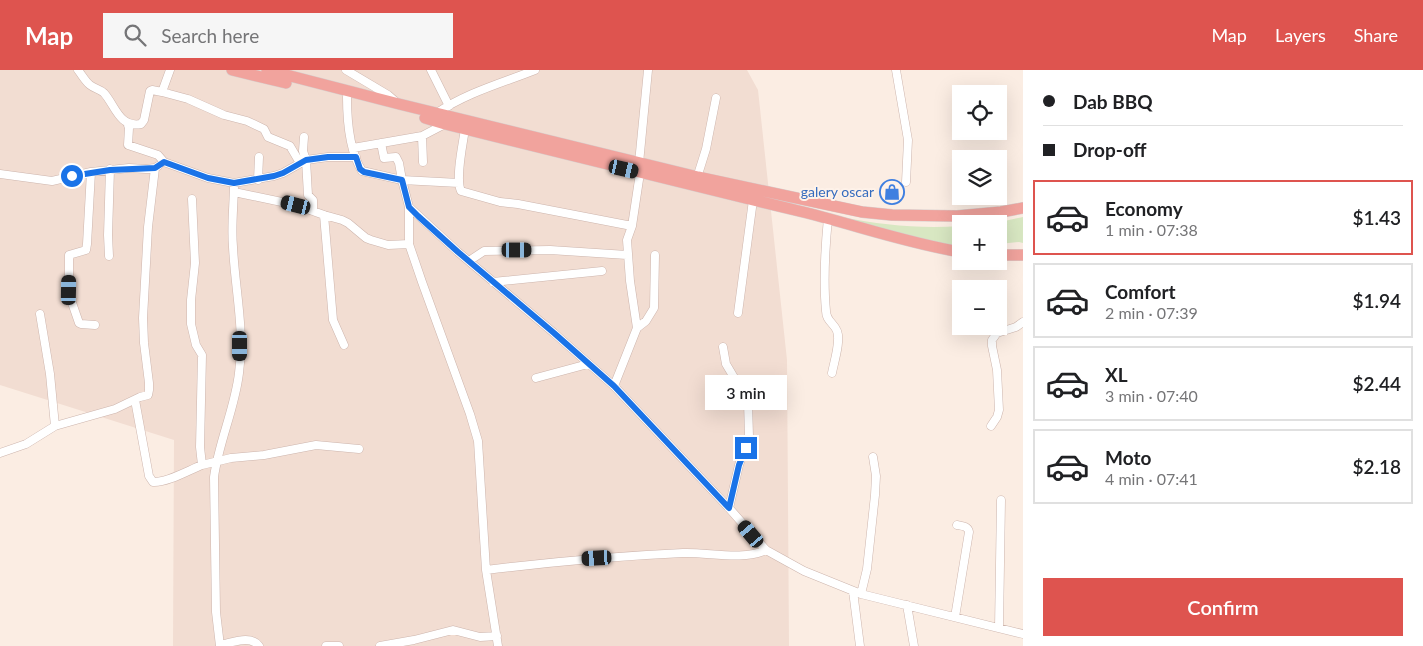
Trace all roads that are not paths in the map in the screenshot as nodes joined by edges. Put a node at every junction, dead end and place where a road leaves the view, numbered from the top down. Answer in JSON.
{"nodes":[{"id":1,"x":78,"y":70,"type":"edge"},
{"id":2,"x":170,"y":70,"type":"edge"},
{"id":3,"x":232,"y":70,"type":"edge"},
{"id":4,"x":267,"y":70,"type":"edge"},
{"id":5,"x":346,"y":70,"type":"edge"},
{"id":6,"x":431,"y":70,"type":"edge"},
{"id":7,"x":535,"y":70,"type":"edge"},
{"id":8,"x":648,"y":70,"type":"edge"},
{"id":9,"x":896,"y":70,"type":"edge"},
{"id":10,"x":521,"y":73,"type":"edge"},
{"id":11,"x":162,"y":92,"type":"junction"},
{"id":12,"x":347,"y":97,"type":"junction"},
{"id":13,"x":716,"y":98,"type":"dead end"},
{"id":14,"x":399,"y":104,"type":"junction"},
{"id":15,"x":448,"y":106,"type":"junction"},
{"id":16,"x":441,"y":120,"type":"junction"},
{"id":17,"x":127,"y":122,"type":"junction"},
{"id":18,"x":464,"y":129,"type":"junction"},
{"id":19,"x":422,"y":136,"type":"junction"},
{"id":20,"x":304,"y":137,"type":"dead end"},
{"id":21,"x":381,"y":143,"type":"junction"},
{"id":22,"x":353,"y":148,"type":"junction"},
{"id":23,"x":356,"y":157,"type":"junction"},
{"id":24,"x":259,"y":158,"type":"dead end"},
{"id":25,"x":164,"y":162,"type":"junction"},
{"id":26,"x":303,"y":162,"type":"junction"},
{"id":27,"x":423,"y":162,"type":"dead end"},
{"id":28,"x":155,"y":168,"type":"junction"},
{"id":29,"x":640,"y":168,"type":"junction"},
{"id":30,"x":110,"y":170,"type":"junction"},
{"id":31,"x":91,"y":172,"type":"junction"},
{"id":32,"x":0,"y":174,"type":"edge"},
{"id":33,"x":258,"y":180,"type":"junction"},
{"id":34,"x":402,"y":180,"type":"junction"},
{"id":35,"x":696,"y":182,"type":"junction"},
{"id":36,"x":906,"y":182,"type":"dead end"},
{"id":37,"x":234,"y":183,"type":"junction"},
{"id":38,"x":458,"y":183,"type":"junction"},
{"id":39,"x":234,"y":192,"type":"junction"},
{"id":40,"x":192,"y":199,"type":"dead end"},
{"id":41,"x":753,"y":200,"type":"junction"},
{"id":42,"x":409,"y":207,"type":"junction"},
{"id":43,"x":1023,"y":208,"type":"edge"},
{"id":44,"x":313,"y":211,"type":"junction"},
{"id":45,"x":1001,"y":212,"type":"junction"},
{"id":46,"x":324,"y":215,"type":"junction"},
{"id":47,"x":997,"y":215,"type":"edge"},
{"id":48,"x":828,"y":218,"type":"junction"},
{"id":49,"x":632,"y":226,"type":"junction"},
{"id":50,"x":409,"y":244,"type":"junction"},
{"id":51,"x":952,"y":251,"type":"edge"},
{"id":52,"x":628,"y":254,"type":"junction"},
{"id":53,"x":655,"y":255,"type":"dead end"},
{"id":54,"x":1007,"y":255,"type":"edge"},
{"id":55,"x":1023,"y":255,"type":"edge"},
{"id":56,"x":109,"y":256,"type":"dead end"},
{"id":57,"x":469,"y":261,"type":"junction"},
{"id":58,"x":602,"y":271,"type":"dead end"},
{"id":59,"x":493,"y":282,"type":"junction"},
{"id":60,"x":738,"y":313,"type":"dead end"},
{"id":61,"x":40,"y":314,"type":"dead end"},
{"id":62,"x":1023,"y":322,"type":"edge"},
{"id":63,"x":95,"y":325,"type":"dead end"},
{"id":64,"x":637,"y":328,"type":"junction"},
{"id":65,"x":344,"y":345,"type":"dead end"},
{"id":66,"x":723,"y":347,"type":"dead end"},
{"id":67,"x":588,"y":364,"type":"junction"},
{"id":68,"x":832,"y":373,"type":"dead end"},
{"id":69,"x":536,"y":378,"type":"dead end"},
{"id":70,"x":614,"y":386,"type":"junction"},
{"id":71,"x":135,"y":400,"type":"junction"},
{"id":72,"x":55,"y":426,"type":"junction"},
{"id":73,"x":991,"y":426,"type":"dead end"},
{"id":74,"x":359,"y":449,"type":"dead end"},
{"id":75,"x":0,"y":453,"type":"edge"},
{"id":76,"x":873,"y":457,"type":"dead end"},
{"id":77,"x":216,"y":462,"type":"junction"},
{"id":78,"x":202,"y":465,"type":"junction"},
{"id":79,"x":1001,"y":500,"type":"dead end"},
{"id":80,"x":729,"y":508,"type":"junction"},
{"id":81,"x":957,"y":525,"type":"dead end"},
{"id":82,"x":766,"y":550,"type":"junction"},
{"id":83,"x":486,"y":570,"type":"junction"},
{"id":84,"x":857,"y":593,"type":"junction"},
{"id":85,"x":907,"y":605,"type":"junction"},
{"id":86,"x":955,"y":617,"type":"junction"},
{"id":87,"x":1000,"y":628,"type":"junction"},
{"id":88,"x":1023,"y":634,"type":"edge"},
{"id":89,"x":497,"y":636,"type":"junction"},
{"id":90,"x":220,"y":646,"type":"edge"},
{"id":91,"x":259,"y":646,"type":"edge"},
{"id":92,"x":326,"y":646,"type":"edge"},
{"id":93,"x":340,"y":646,"type":"edge"},
{"id":94,"x":380,"y":646,"type":"edge"},
{"id":95,"x":498,"y":646,"type":"edge"},
{"id":96,"x":860,"y":646,"type":"edge"},
{"id":97,"x":914,"y":646,"type":"edge"}],
"edges":[{"from":1,"to":17,"type":"street"},
{"from":2,"to":11,"type":"street"},
{"from":3,"to":12,"type":"highway"},
{"from":4,"to":14,"type":"highway"},
{"from":5,"to":14,"type":"street"},
{"from":6,"to":15,"type":"street"},
{"from":7,"to":10,"type":"street"},
{"from":8,"to":29,"type":"street"},
{"from":9,"to":36,"type":"street"},
{"from":10,"to":15,"type":"street"},
{"from":11,"to":17,"type":"street"},
{"from":11,"to":26,"type":"street"},
{"from":12,"to":16,"type":"highway"},
{"from":12,"to":22,"type":"street"},
{"from":13,"to":35,"type":"street"},
{"from":14,"to":16,"type":"highway"},
{"from":15,"to":16,"type":"street"},
{"from":16,"to":18,"type":"highway"},
{"from":16,"to":19,"type":"street"},
{"from":16,"to":29,"type":"highway"},
{"from":17,"to":25,"type":"street"},
{"from":18,"to":29,"type":"highway"},
{"from":18,"to":38,"type":"street"},
{"from":19,"to":21,"type":"street"},
{"from":19,"to":27,"type":"street"},
{"from":20,"to":26,"type":"street"},
{"from":21,"to":22,"type":"street"},
{"from":21,"to":34,"type":"street"},
{"from":22,"to":23,"type":"street"},
{"from":23,"to":26,"type":"street"},
{"from":23,"to":34,"type":"street"},
{"from":24,"to":33,"type":"street"},
{"from":25,"to":28,"type":"street"},
{"from":25,"to":37,"type":"street"},
{"from":26,"to":33,"type":"street"},
{"from":26,"to":44,"type":"street"},
{"from":28,"to":30,"type":"street"},
{"from":28,"to":71,"type":"street"},
{"from":29,"to":35,"type":"highway"},
{"from":29,"to":49,"type":"street"},
{"from":30,"to":31,"type":"street"},
{"from":30,"to":56,"type":"street"},
{"from":31,"to":32,"type":"street"},
{"from":31,"to":63,"type":"street"},
{"from":33,"to":37,"type":"street"},
{"from":34,"to":38,"type":"street"},
{"from":34,"to":42,"type":"street"},
{"from":35,"to":41,"type":"highway"},
{"from":35,"to":45,"type":"highway"},
{"from":37,"to":39,"type":"street"},
{"from":38,"to":49,"type":"street"},
{"from":39,"to":44,"type":"street"},
{"from":39,"to":77,"type":"street"},
{"from":40,"to":78,"type":"street"},
{"from":41,"to":48,"type":"highway"},
{"from":41,"to":60,"type":"street"},
{"from":42,"to":50,"type":"street"},
{"from":42,"to":57,"type":"street"},
{"from":43,"to":45,"type":"highway"},
{"from":44,"to":46,"type":"street"},
{"from":45,"to":47,"type":"highway"},
{"from":46,"to":50,"type":"street"},
{"from":46,"to":65,"type":"street"},
{"from":48,"to":51,"type":"highway"},
{"from":48,"to":68,"type":"street"},
{"from":49,"to":52,"type":"street"},
{"from":50,"to":83,"type":"street"},
{"from":52,"to":57,"type":"street"},
{"from":52,"to":64,"type":"street"},
{"from":53,"to":64,"type":"street"},
{"from":54,"to":55,"type":"highway"},
{"from":57,"to":59,"type":"street"},
{"from":58,"to":59,"type":"street"},
{"from":59,"to":67,"type":"street"},
{"from":61,"to":72,"type":"street"},
{"from":62,"to":73,"type":"street"},
{"from":64,"to":70,"type":"street"},
{"from":66,"to":80,"type":"street"},
{"from":67,"to":69,"type":"street"},
{"from":67,"to":70,"type":"street"},
{"from":70,"to":80,"type":"street"},
{"from":71,"to":72,"type":"street"},
{"from":71,"to":78,"type":"street"},
{"from":72,"to":75,"type":"street"},
{"from":74,"to":77,"type":"street"},
{"from":76,"to":84,"type":"street"},
{"from":77,"to":78,"type":"street"},
{"from":77,"to":90,"type":"street"},
{"from":79,"to":87,"type":"street"},
{"from":80,"to":82,"type":"street"},
{"from":81,"to":86,"type":"street"},
{"from":82,"to":83,"type":"street"},
{"from":82,"to":84,"type":"street"},
{"from":83,"to":89,"type":"street"},
{"from":84,"to":85,"type":"street"},
{"from":84,"to":96,"type":"street"},
{"from":85,"to":86,"type":"street"},
{"from":85,"to":97,"type":"street"},
{"from":86,"to":87,"type":"street"},
{"from":87,"to":88,"type":"street"},
{"from":89,"to":94,"type":"street"},
{"from":89,"to":95,"type":"street"},
{"from":90,"to":91,"type":"street"},
{"from":92,"to":93,"type":"street"}]}
